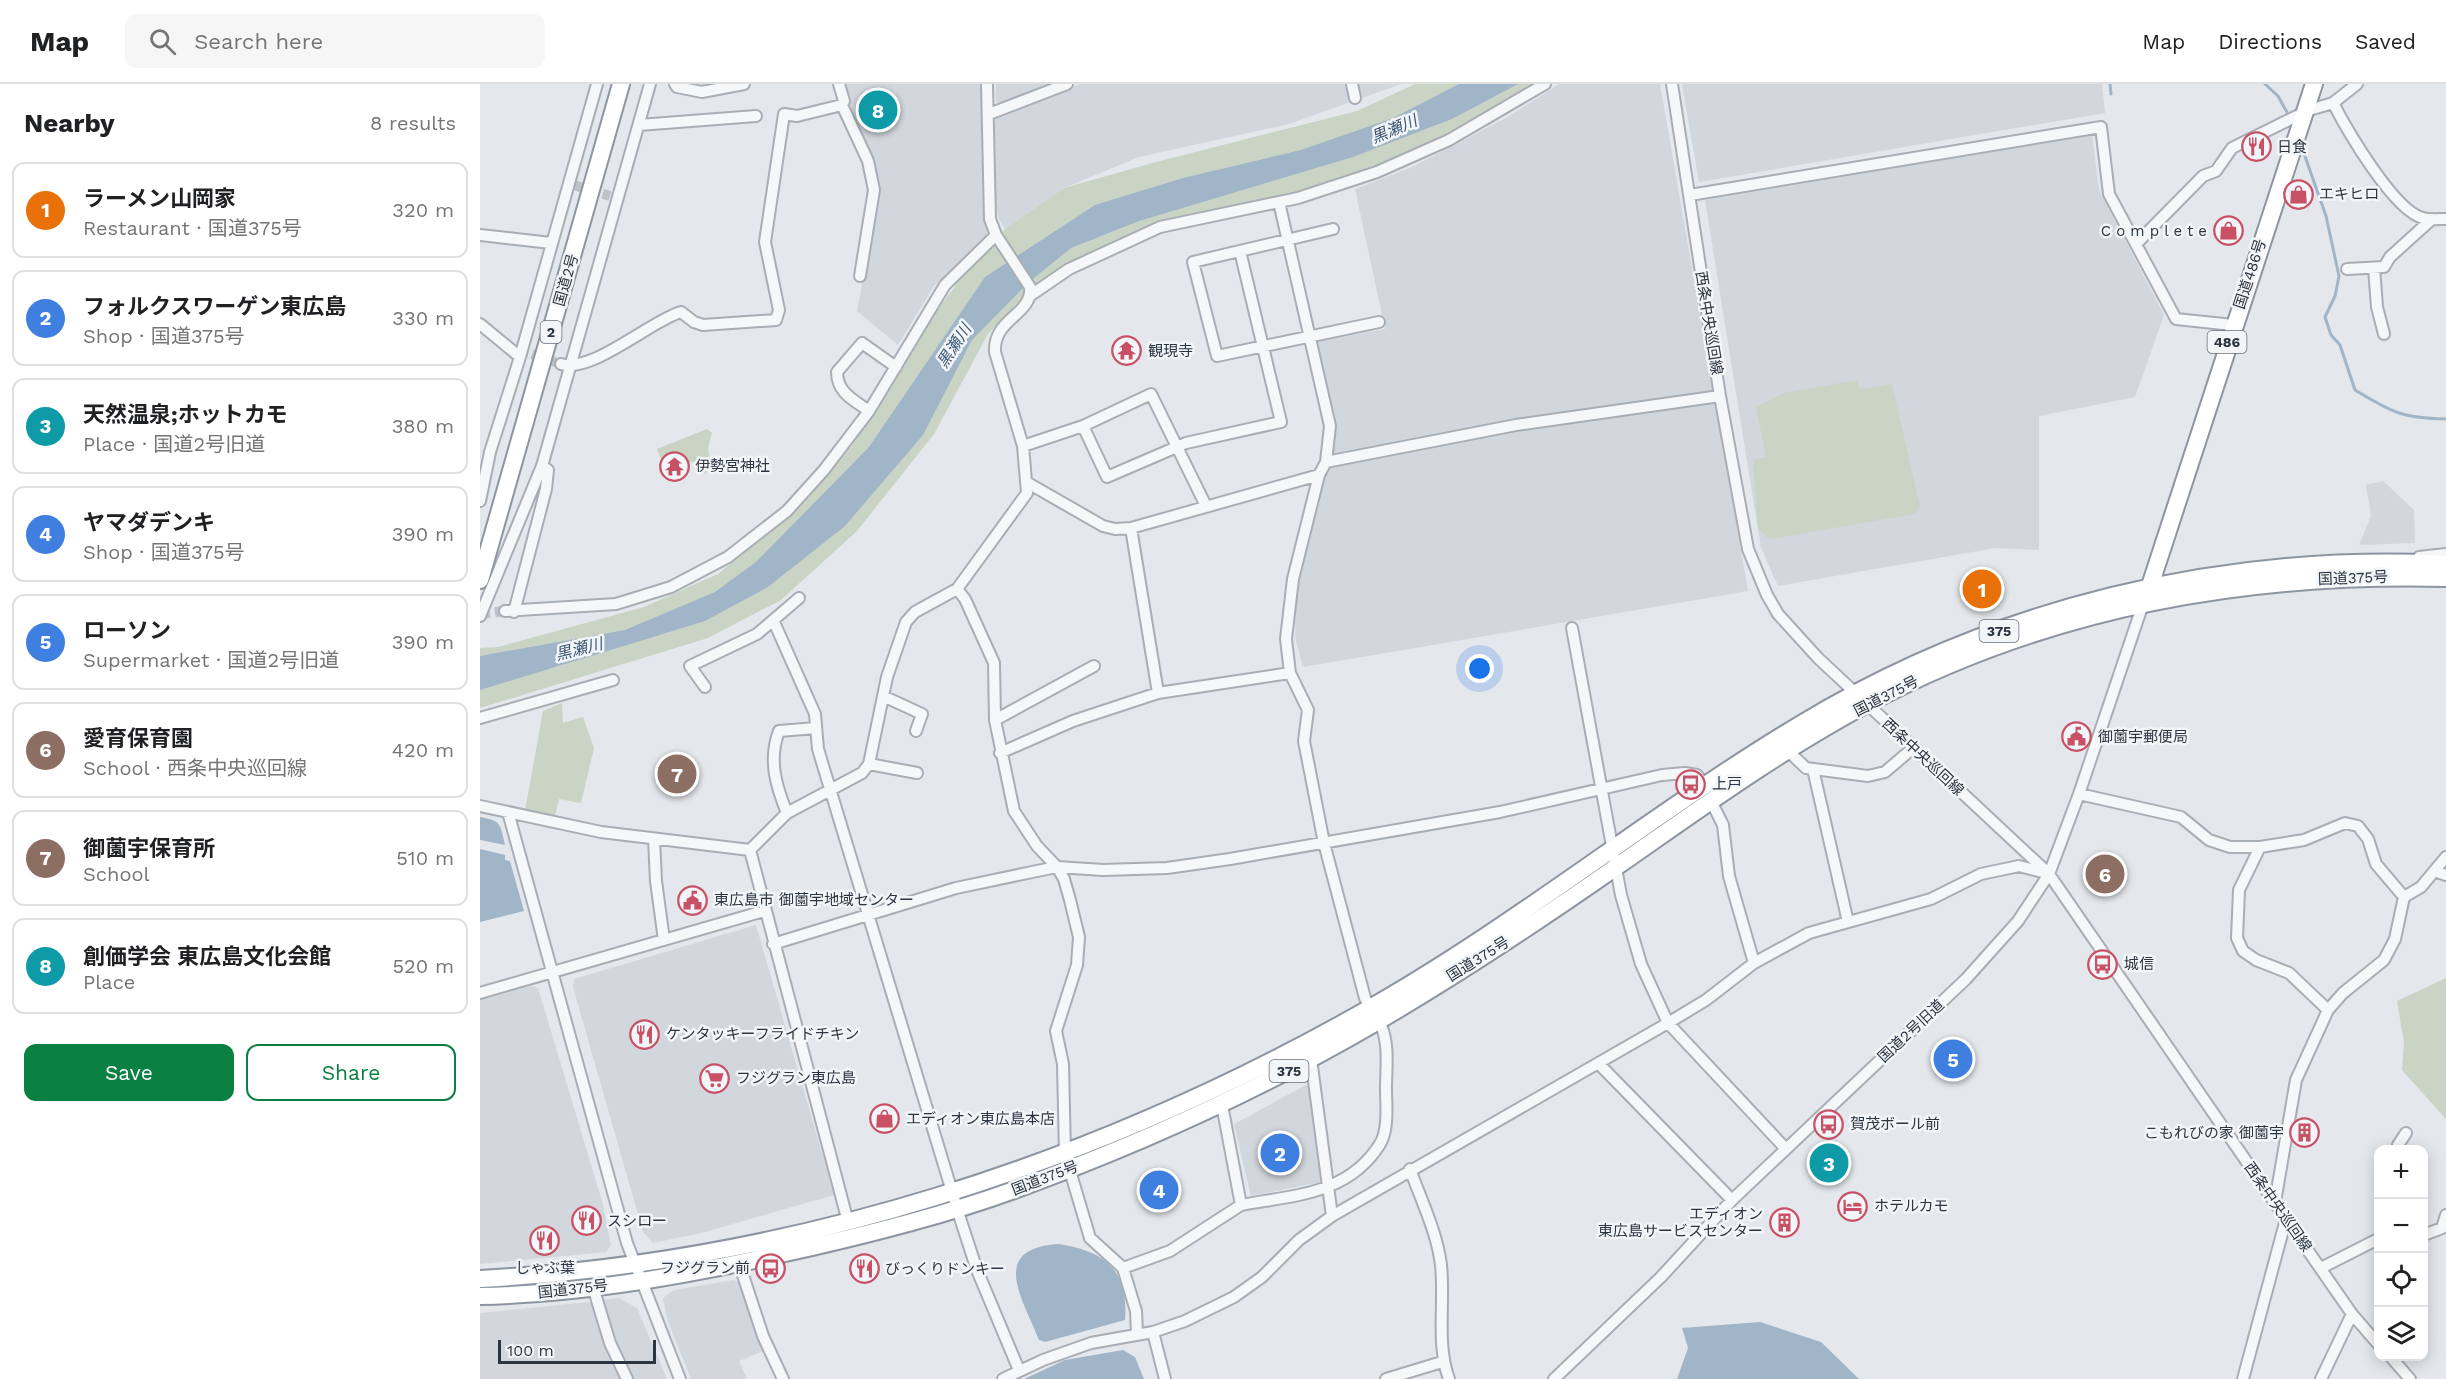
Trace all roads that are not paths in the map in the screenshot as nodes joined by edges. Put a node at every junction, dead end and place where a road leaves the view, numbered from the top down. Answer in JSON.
{"nodes":[{"id":1,"x":597,"y":84,"type":"edge"},
{"id":2,"x":621,"y":84,"type":"edge"},
{"id":3,"x":650,"y":84,"type":"edge"},
{"id":4,"x":675,"y":84,"type":"edge"},
{"id":5,"x":839,"y":84,"type":"edge"},
{"id":6,"x":987,"y":84,"type":"edge"},
{"id":7,"x":1067,"y":84,"type":"edge"},
{"id":8,"x":1352,"y":84,"type":"edge"},
{"id":9,"x":1545,"y":84,"type":"edge"},
{"id":10,"x":1672,"y":84,"type":"edge"},
{"id":11,"x":2314,"y":84,"type":"edge"},
{"id":12,"x":2357,"y":84,"type":"edge"},
{"id":13,"x":737,"y":85,"type":"edge"},
{"id":14,"x":1355,"y":98,"type":"dead end"},
{"id":15,"x":2333,"y":103,"type":"junction"},
{"id":16,"x":842,"y":105,"type":"junction"},
{"id":17,"x":989,"y":114,"type":"junction"},
{"id":18,"x":2302,"y":114,"type":"junction"},
{"id":19,"x":756,"y":116,"type":"dead end"},
{"id":20,"x":639,"y":125,"type":"junction"},
{"id":21,"x":1690,"y":195,"type":"junction"},
{"id":22,"x":1279,"y":202,"type":"junction"},
{"id":23,"x":2432,"y":219,"type":"junction"},
{"id":24,"x":2446,"y":219,"type":"edge"},
{"id":25,"x":1333,"y":230,"type":"dead end"},
{"id":26,"x":480,"y":235,"type":"edge"},
{"id":27,"x":996,"y":235,"type":"junction"},
{"id":28,"x":1287,"y":240,"type":"junction"},
{"id":29,"x":551,"y":243,"type":"junction"},
{"id":30,"x":2136,"y":244,"type":"junction"},
{"id":31,"x":1240,"y":251,"type":"junction"},
{"id":32,"x":2374,"y":268,"type":"junction"},
{"id":33,"x":2346,"y":269,"type":"dead end"},
{"id":34,"x":860,"y":276,"type":"dead end"},
{"id":35,"x":1030,"y":291,"type":"junction"},
{"id":36,"x":1379,"y":322,"type":"dead end"},
{"id":37,"x":480,"y":324,"type":"edge"},
{"id":38,"x":2233,"y":325,"type":"junction"},
{"id":39,"x":2384,"y":334,"type":"dead end"},
{"id":40,"x":1308,"y":337,"type":"junction"},
{"id":41,"x":1263,"y":346,"type":"junction"},
{"id":42,"x":525,"y":354,"type":"junction"},
{"id":43,"x":566,"y":366,"type":"junction"},
{"id":44,"x":896,"y":367,"type":"junction"},
{"id":45,"x":1720,"y":396,"type":"junction"},
{"id":46,"x":869,"y":411,"type":"junction"},
{"id":47,"x":1083,"y":426,"type":"junction"},
{"id":48,"x":1023,"y":446,"type":"junction"},
{"id":49,"x":1178,"y":446,"type":"junction"},
{"id":50,"x":485,"y":451,"type":"edge"},
{"id":51,"x":1326,"y":462,"type":"junction"},
{"id":52,"x":542,"y":466,"type":"junction"},
{"id":53,"x":1319,"y":475,"type":"junction"},
{"id":54,"x":1028,"y":483,"type":"junction"},
{"id":55,"x":480,"y":501,"type":"edge"},
{"id":56,"x":1206,"y":506,"type":"junction"},
{"id":57,"x":1131,"y":528,"type":"junction"},
{"id":58,"x":2446,"y":554,"type":"edge"},
{"id":59,"x":2402,"y":563,"type":"junction"},
{"id":60,"x":2446,"y":564,"type":"edge"},
{"id":61,"x":2446,"y":578,"type":"edge"},
{"id":62,"x":480,"y":580,"type":"edge"},
{"id":63,"x":957,"y":589,"type":"junction"},
{"id":64,"x":2147,"y":593,"type":"junction"},
{"id":65,"x":799,"y":598,"type":"dead end"},
{"id":66,"x":480,"y":616,"type":"edge"},
{"id":67,"x":774,"y":622,"type":"junction"},
{"id":68,"x":1572,"y":628,"type":"dead end"},
{"id":69,"x":1094,"y":666,"type":"dead end"},
{"id":70,"x":1290,"y":673,"type":"junction"},
{"id":71,"x":614,"y":680,"type":"dead end"},
{"id":72,"x":705,"y":687,"type":"dead end"},
{"id":73,"x":1158,"y":693,"type":"junction"},
{"id":74,"x":883,"y":696,"type":"junction"},
{"id":75,"x":1860,"y":699,"type":"junction"},
{"id":76,"x":480,"y":718,"type":"edge"},
{"id":77,"x":994,"y":720,"type":"junction"},
{"id":78,"x":816,"y":728,"type":"junction"},
{"id":79,"x":916,"y":730,"type":"dead end"},
{"id":80,"x":1913,"y":748,"type":"junction"},
{"id":81,"x":1788,"y":751,"type":"junction"},
{"id":82,"x":1000,"y":753,"type":"junction"},
{"id":83,"x":869,"y":764,"type":"junction"},
{"id":84,"x":1813,"y":769,"type":"junction"},
{"id":85,"x":917,"y":773,"type":"dead end"},
{"id":86,"x":830,"y":789,"type":"junction"},
{"id":87,"x":1603,"y":790,"type":"junction"},
{"id":88,"x":1708,"y":793,"type":"junction"},
{"id":89,"x":2079,"y":794,"type":"junction"},
{"id":90,"x":480,"y":806,"type":"edge"},
{"id":91,"x":508,"y":812,"type":"junction"},
{"id":92,"x":787,"y":813,"type":"junction"},
{"id":93,"x":654,"y":840,"type":"junction"},
{"id":94,"x":1324,"y":843,"type":"junction"},
{"id":95,"x":2260,"y":847,"type":"junction"},
{"id":96,"x":1613,"y":848,"type":"junction"},
{"id":97,"x":750,"y":850,"type":"junction"},
{"id":98,"x":2446,"y":857,"type":"edge"},
{"id":99,"x":1057,"y":867,"type":"junction"},
{"id":100,"x":1615,"y":868,"type":"junction"},
{"id":101,"x":2434,"y":872,"type":"junction"},
{"id":102,"x":2049,"y":874,"type":"junction"},
{"id":103,"x":2446,"y":875,"type":"edge"},
{"id":104,"x":2404,"y":897,"type":"junction"},
{"id":105,"x":764,"y":911,"type":"junction"},
{"id":106,"x":869,"y":915,"type":"junction"},
{"id":107,"x":1848,"y":922,"type":"junction"},
{"id":108,"x":664,"y":940,"type":"junction"},
{"id":109,"x":773,"y":944,"type":"junction"},
{"id":110,"x":1754,"y":963,"type":"junction"},
{"id":111,"x":551,"y":973,"type":"junction"},
{"id":112,"x":480,"y":993,"type":"edge"},
{"id":113,"x":2328,"y":1010,"type":"junction"},
{"id":114,"x":1375,"y":1014,"type":"junction"},
{"id":115,"x":1668,"y":1023,"type":"junction"},
{"id":116,"x":1311,"y":1059,"type":"junction"},
{"id":117,"x":1599,"y":1064,"type":"junction"},
{"id":118,"x":1222,"y":1105,"type":"junction"},
{"id":119,"x":2406,"y":1133,"type":"dead end"},
{"id":120,"x":2398,"y":1145,"type":"edge"},
{"id":121,"x":1786,"y":1149,"type":"junction"},
{"id":122,"x":1067,"y":1161,"type":"junction"},
{"id":123,"x":1410,"y":1169,"type":"junction"},
{"id":124,"x":1327,"y":1189,"type":"junction"},
{"id":125,"x":956,"y":1200,"type":"junction"},
{"id":126,"x":1732,"y":1200,"type":"junction"},
{"id":127,"x":2275,"y":1202,"type":"junction"},
{"id":128,"x":1241,"y":1206,"type":"junction"},
{"id":129,"x":2446,"y":1215,"type":"edge"},
{"id":130,"x":1332,"y":1216,"type":"junction"},
{"id":131,"x":2286,"y":1219,"type":"junction"},
{"id":132,"x":848,"y":1222,"type":"junction"},
{"id":133,"x":2428,"y":1233,"type":"edge"},
{"id":134,"x":2374,"y":1242,"type":"edge"},
{"id":135,"x":739,"y":1263,"type":"junction"},
{"id":136,"x":1123,"y":1268,"type":"junction"},
{"id":137,"x":2321,"y":1269,"type":"junction"},
{"id":138,"x":638,"y":1273,"type":"junction"},
{"id":139,"x":480,"y":1279,"type":"edge"},
{"id":140,"x":593,"y":1287,"type":"junction"},
{"id":141,"x":480,"y":1296,"type":"edge"},
{"id":142,"x":2352,"y":1314,"type":"junction"},
{"id":143,"x":1153,"y":1332,"type":"junction"},
{"id":144,"x":1137,"y":1334,"type":"junction"},
{"id":145,"x":2374,"y":1338,"type":"edge"},
{"id":146,"x":2394,"y":1361,"type":"edge"},
{"id":147,"x":1442,"y":1362,"type":"junction"},
{"id":148,"x":1019,"y":1370,"type":"junction"},
{"id":149,"x":2323,"y":1378,"type":"edge"},
{"id":150,"x":627,"y":1379,"type":"edge"},
{"id":151,"x":680,"y":1379,"type":"edge"},
{"id":152,"x":783,"y":1379,"type":"edge"},
{"id":153,"x":1003,"y":1379,"type":"edge"},
{"id":154,"x":1165,"y":1379,"type":"edge"},
{"id":155,"x":1386,"y":1379,"type":"edge"},
{"id":156,"x":1449,"y":1379,"type":"edge"},
{"id":157,"x":1554,"y":1379,"type":"edge"},
{"id":158,"x":2243,"y":1379,"type":"edge"},
{"id":159,"x":2410,"y":1379,"type":"edge"}],
"edges":[{"from":1,"to":29,"type":"street"},
{"from":2,"to":62,"type":"highway","name":"国道2号","number":"2"},
{"from":3,"to":20,"type":"street"},
{"from":4,"to":13,"type":"street"},
{"from":5,"to":16,"type":"street"},
{"from":6,"to":17,"type":"street"},
{"from":7,"to":17,"type":"street"},
{"from":8,"to":14,"type":"street"},
{"from":9,"to":22,"type":"street"},
{"from":10,"to":21,"type":"street","name":"西条中央巡回線"},
{"from":11,"to":18,"type":"highway","name":"国道486号","number":"486"},
{"from":12,"to":15,"type":"street"},
{"from":15,"to":18,"type":"street"},
{"from":15,"to":23,"type":"street"},
{"from":16,"to":34,"type":"street"},
{"from":16,"to":43,"type":"street"},
{"from":17,"to":27,"type":"street"},
{"from":18,"to":30,"type":"street"},
{"from":18,"to":38,"type":"highway","name":"国道486号","number":"486"},
{"from":19,"to":20,"type":"street"},
{"from":20,"to":43,"type":"street"},
{"from":21,"to":30,"type":"street"},
{"from":21,"to":45,"type":"street","name":"西条中央巡回線"},
{"from":22,"to":28,"type":"street"},
{"from":22,"to":35,"type":"street"},
{"from":23,"to":24,"type":"street"},
{"from":23,"to":32,"type":"street"},
{"from":25,"to":28,"type":"street"},
{"from":26,"to":29,"type":"street"},
{"from":27,"to":35,"type":"street"},
{"from":27,"to":44,"type":"street"},
{"from":28,"to":31,"type":"street"},
{"from":28,"to":40,"type":"street"},
{"from":29,"to":42,"type":"street"},
{"from":30,"to":38,"type":"street"},
{"from":31,"to":41,"type":"street"},
{"from":31,"to":41,"type":"street"},
{"from":32,"to":33,"type":"street"},
{"from":32,"to":39,"type":"street"},
{"from":35,"to":48,"type":"street"},
{"from":36,"to":40,"type":"street"},
{"from":37,"to":42,"type":"street"},
{"from":38,"to":64,"type":"highway","name":"国道486号","number":"486"},
{"from":40,"to":41,"type":"street"},
{"from":40,"to":51,"type":"street"},
{"from":41,"to":49,"type":"street"},
{"from":42,"to":50,"type":"street"},
{"from":43,"to":52,"type":"street"},
{"from":44,"to":46,"type":"street"},
{"from":44,"to":46,"type":"street"},
{"from":45,"to":51,"type":"street"},
{"from":45,"to":75,"type":"street","name":"西条中央巡回線"},
{"from":46,"to":52,"type":"street"},
{"from":47,"to":48,"type":"street"},
{"from":47,"to":49,"type":"street"},
{"from":47,"to":49,"type":"street"},
{"from":48,"to":54,"type":"street"},
{"from":49,"to":56,"type":"street"},
{"from":50,"to":55,"type":"street"},
{"from":51,"to":53,"type":"street"},
{"from":52,"to":66,"type":"street"},
{"from":53,"to":56,"type":"street"},
{"from":53,"to":70,"type":"street"},
{"from":54,"to":57,"type":"street"},
{"from":54,"to":63,"type":"street"},
{"from":56,"to":57,"type":"street"},
{"from":57,"to":73,"type":"street"},
{"from":58,"to":59,"type":"street"},
{"from":59,"to":60,"type":"highway","name":"国道375号","number":"375"},
{"from":59,"to":64,"type":"highway","name":"国道375号","number":"375"},
{"from":61,"to":64,"type":"highway","name":"国道375号","number":"375"},
{"from":63,"to":74,"type":"street"},
{"from":63,"to":77,"type":"street"},
{"from":64,"to":75,"type":"highway","name":"国道375号","number":"375"},
{"from":64,"to":89,"type":"street","name":"国道2号旧道"},
{"from":65,"to":67,"type":"street"},
{"from":67,"to":72,"type":"street"},
{"from":67,"to":78,"type":"street"},
{"from":68,"to":87,"type":"street"},
{"from":69,"to":77,"type":"street"},
{"from":70,"to":73,"type":"street"},
{"from":70,"to":94,"type":"street"},
{"from":71,"to":76,"type":"street"},
{"from":73,"to":82,"type":"street"},
{"from":74,"to":79,"type":"street"},
{"from":74,"to":83,"type":"street"},
{"from":75,"to":80,"type":"street","name":"西条中央巡回線"},
{"from":75,"to":81,"type":"highway","name":"国道375号","number":"375"},
{"from":75,"to":88,"type":"highway","name":"国道375号","number":"375"},
{"from":77,"to":82,"type":"street"},
{"from":78,"to":86,"type":"street"},
{"from":78,"to":92,"type":"street"},
{"from":80,"to":84,"type":"street"},
{"from":80,"to":102,"type":"street","name":"西条中央巡回線"},
{"from":81,"to":84,"type":"street"},
{"from":81,"to":88,"type":"highway","name":"国道375号","number":"375"},
{"from":82,"to":99,"type":"street"},
{"from":83,"to":85,"type":"street"},
{"from":83,"to":86,"type":"street"},
{"from":84,"to":107,"type":"street"},
{"from":86,"to":92,"type":"street"},
{"from":86,"to":106,"type":"street"},
{"from":87,"to":88,"type":"street"},
{"from":87,"to":94,"type":"street"},
{"from":87,"to":96,"type":"street"},
{"from":88,"to":96,"type":"highway","name":"国道375号","number":"375"},
{"from":88,"to":100,"type":"highway","name":"国道375号","number":"375"},
{"from":88,"to":110,"type":"street"},
{"from":89,"to":95,"type":"street"},
{"from":89,"to":102,"type":"street","name":"国道2号旧道"},
{"from":90,"to":91,"type":"street"},
{"from":91,"to":93,"type":"street"},
{"from":91,"to":111,"type":"street"},
{"from":92,"to":97,"type":"street"},
{"from":93,"to":97,"type":"street"},
{"from":93,"to":108,"type":"street"},
{"from":94,"to":99,"type":"street"},
{"from":94,"to":114,"type":"street"},
{"from":95,"to":104,"type":"street"},
{"from":95,"to":113,"type":"street"},
{"from":96,"to":100,"type":"street"},
{"from":96,"to":114,"type":"highway","name":"国道375号","number":"375"},
{"from":97,"to":105,"type":"street"},
{"from":98,"to":101,"type":"street"},
{"from":99,"to":106,"type":"street"},
{"from":99,"to":122,"type":"street"},
{"from":100,"to":114,"type":"highway","name":"国道375号","number":"375"},
{"from":100,"to":115,"type":"street"},
{"from":101,"to":103,"type":"street"},
{"from":101,"to":104,"type":"street"},
{"from":102,"to":107,"type":"street"},
{"from":102,"to":121,"type":"street","name":"国道2号旧道"},
{"from":102,"to":127,"type":"street","name":"西条中央巡回線"},
{"from":104,"to":113,"type":"street"},
{"from":105,"to":108,"type":"street"},
{"from":105,"to":109,"type":"street"},
{"from":106,"to":109,"type":"street"},
{"from":106,"to":125,"type":"street"},
{"from":107,"to":110,"type":"street"},
{"from":108,"to":111,"type":"street"},
{"from":109,"to":132,"type":"street"},
{"from":110,"to":115,"type":"street"},
{"from":111,"to":112,"type":"street"},
{"from":111,"to":138,"type":"street"},
{"from":113,"to":127,"type":"street"},
{"from":114,"to":116,"type":"highway","name":"国道375号","number":"375"},
{"from":114,"to":122,"type":"highway","name":"国道375号","number":"375"},
{"from":114,"to":124,"type":"street"},
{"from":115,"to":117,"type":"street"},
{"from":115,"to":121,"type":"street"},
{"from":116,"to":118,"type":"highway","name":"国道375号","number":"375"},
{"from":116,"to":124,"type":"street"},
{"from":117,"to":123,"type":"street"},
{"from":117,"to":126,"type":"street"},
{"from":118,"to":122,"type":"highway","name":"国道375号","number":"375"},
{"from":118,"to":128,"type":"street"},
{"from":119,"to":120,"type":"street"},
{"from":121,"to":126,"type":"street","name":"国道2号旧道"},
{"from":122,"to":125,"type":"highway","name":"国道375号","number":"375"},
{"from":122,"to":136,"type":"street"},
{"from":123,"to":130,"type":"street"},
{"from":123,"to":147,"type":"street"},
{"from":124,"to":128,"type":"street"},
{"from":124,"to":130,"type":"street"},
{"from":125,"to":132,"type":"highway","name":"国道375号","number":"375"},
{"from":125,"to":135,"type":"highway","name":"国道375号","number":"375"},
{"from":125,"to":148,"type":"street"},
{"from":126,"to":157,"type":"street","name":"国道2号旧道"},
{"from":127,"to":131,"type":"street","name":"西条中央巡回線"},
{"from":128,"to":136,"type":"street"},
{"from":129,"to":133,"type":"street"},
{"from":130,"to":143,"type":"street"},
{"from":131,"to":137,"type":"street","name":"西条中央巡回線"},
{"from":131,"to":158,"type":"street"},
{"from":132,"to":138,"type":"highway","name":"国道375号","number":"375"},
{"from":134,"to":137,"type":"street"},
{"from":135,"to":138,"type":"highway","name":"国道375号","number":"375"},
{"from":135,"to":152,"type":"street"},
{"from":136,"to":144,"type":"street"},
{"from":137,"to":142,"type":"street","name":"西条中央巡回線"},
{"from":138,"to":139,"type":"highway","name":"国道375号","number":"375"},
{"from":138,"to":140,"type":"highway","name":"国道375号","number":"375"},
{"from":138,"to":151,"type":"street"},
{"from":140,"to":141,"type":"highway","name":"国道375号","number":"375"},
{"from":140,"to":150,"type":"street"},
{"from":142,"to":145,"type":"street","name":"西条中央巡回線"},
{"from":142,"to":149,"type":"street"},
{"from":143,"to":144,"type":"street"},
{"from":143,"to":154,"type":"street"},
{"from":144,"to":148,"type":"street"},
{"from":146,"to":159,"type":"street"},
{"from":147,"to":155,"type":"street"},
{"from":147,"to":156,"type":"street"},
{"from":148,"to":153,"type":"street"}]}
